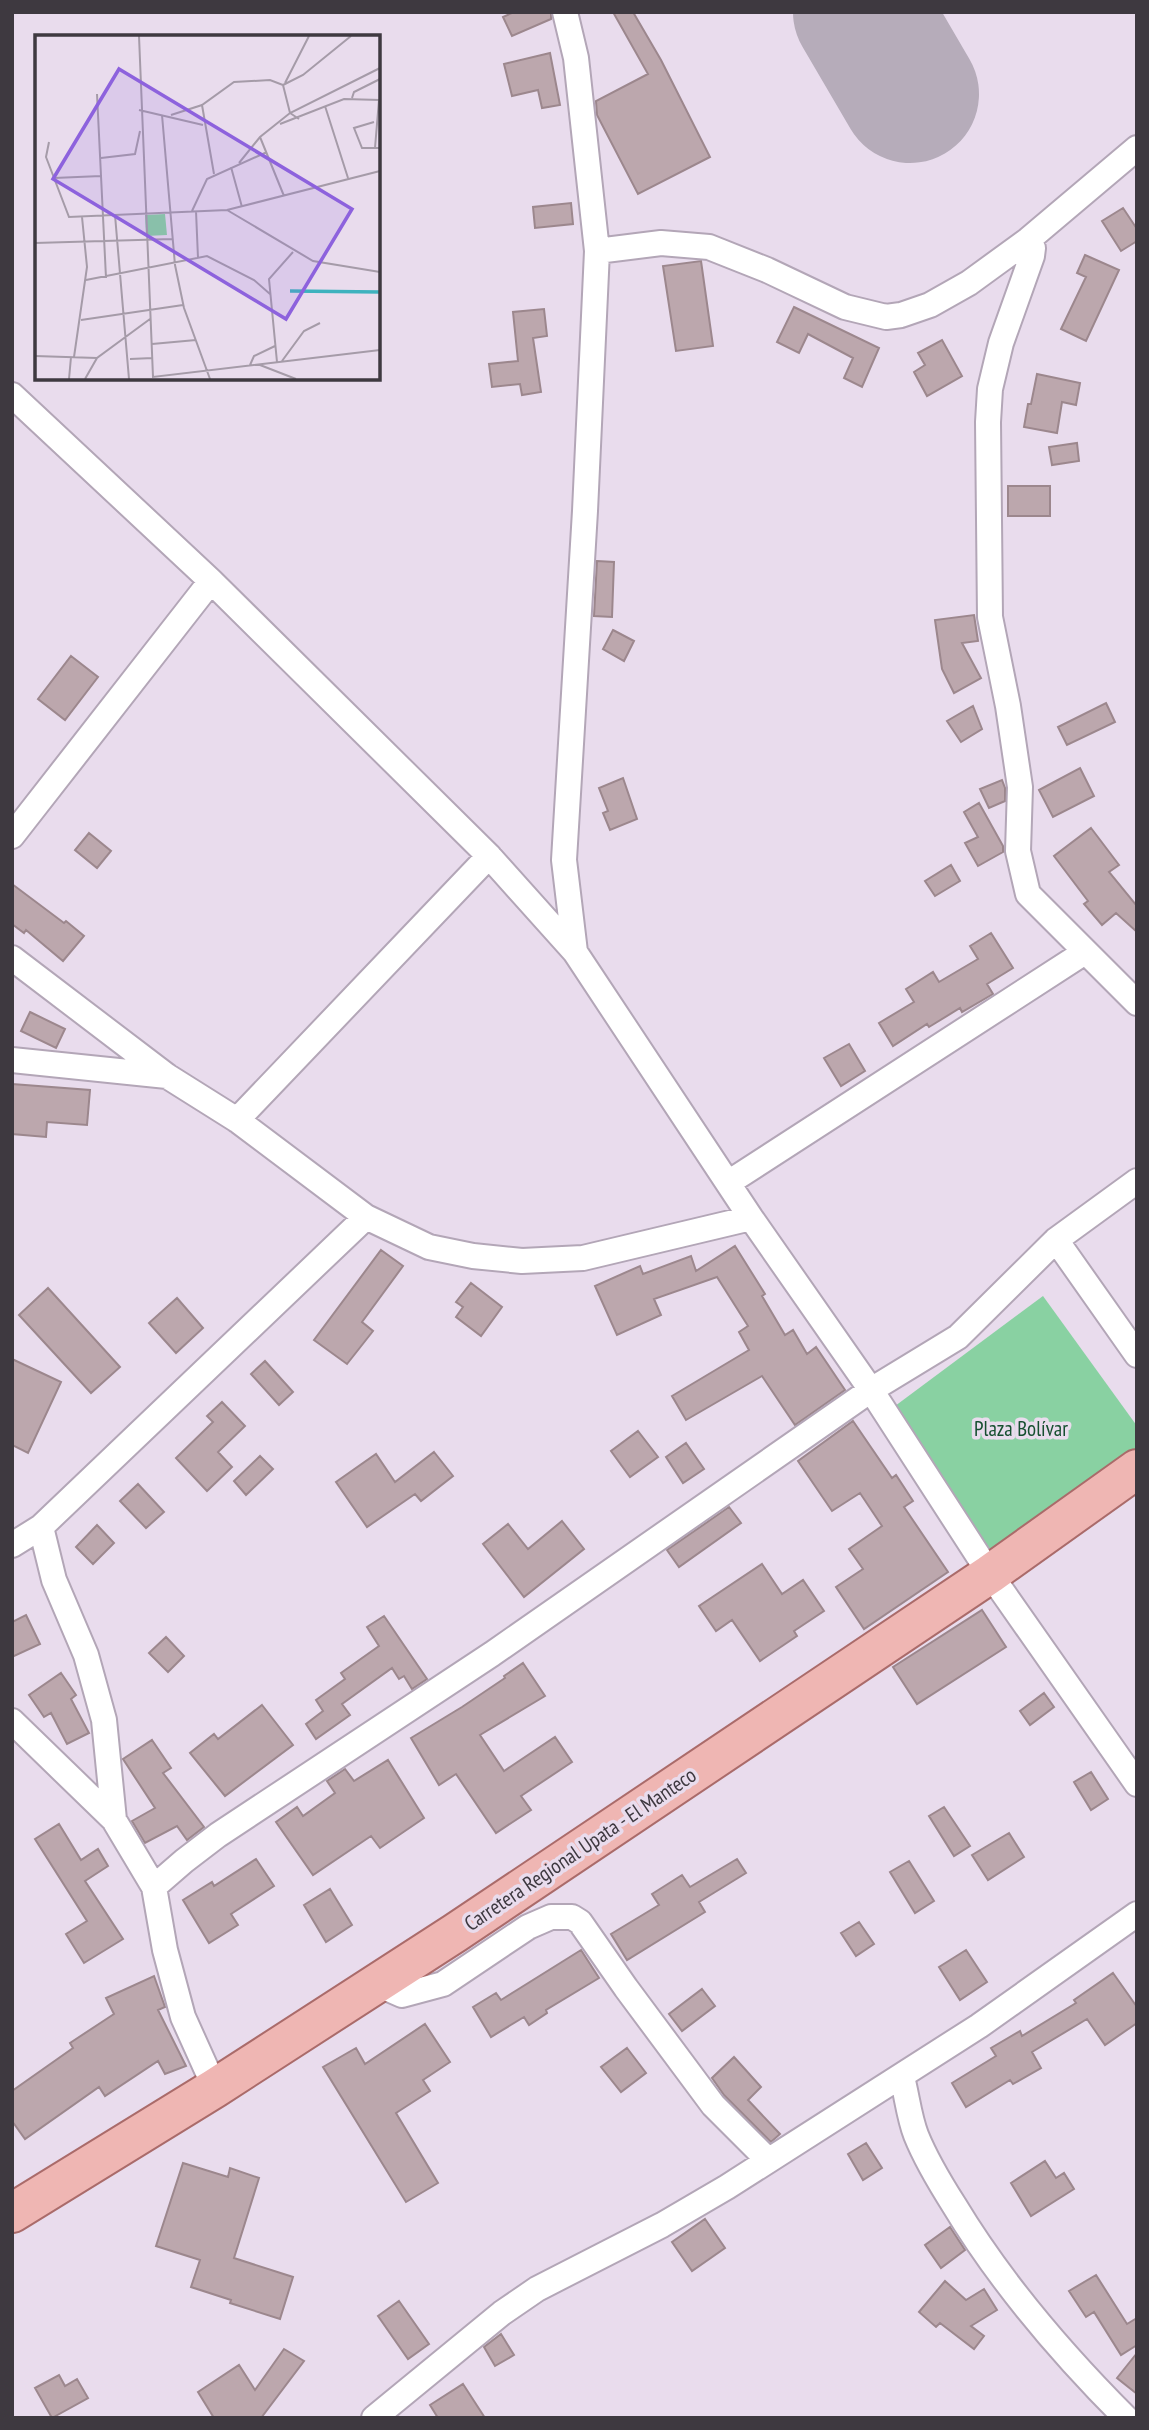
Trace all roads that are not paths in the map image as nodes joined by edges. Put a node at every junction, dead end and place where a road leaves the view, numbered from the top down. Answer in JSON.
{"nodes":[{"id":1,"x":565,"y":12,"type":"edge"},
{"id":2,"x":1137,"y":148,"type":"edge"},
{"id":3,"x":1028,"y":240,"type":"junction"},
{"id":4,"x":597,"y":251,"type":"junction"},
{"id":5,"x":12,"y":396,"type":"edge"},
{"id":6,"x":211,"y":581,"type":"junction"},
{"id":7,"x":12,"y":836,"type":"edge"},
{"id":8,"x":489,"y":856,"type":"junction"},
{"id":9,"x":575,"y":952,"type":"junction"},
{"id":10,"x":1085,"y":953,"type":"junction"},
{"id":11,"x":12,"y":958,"type":"edge"},
{"id":12,"x":1137,"y":1003,"type":"edge"},
{"id":13,"x":12,"y":1060,"type":"edge"},
{"id":14,"x":167,"y":1076,"type":"junction"},
{"id":15,"x":237,"y":1120,"type":"junction"},
{"id":16,"x":1137,"y":1181,"type":"edge"},
{"id":17,"x":729,"y":1183,"type":"junction"},
{"id":18,"x":366,"y":1217,"type":"junction"},
{"id":19,"x":751,"y":1219,"type":"junction"},
{"id":20,"x":1056,"y":1240,"type":"junction"},
{"id":21,"x":1137,"y":1355,"type":"edge"},
{"id":22,"x":870,"y":1390,"type":"junction"},
{"id":23,"x":1137,"y":1469,"type":"edge"},
{"id":24,"x":41,"y":1527,"type":"junction"},
{"id":25,"x":12,"y":1545,"type":"edge"},
{"id":26,"x":990,"y":1574,"type":"junction"},
{"id":27,"x":12,"y":1721,"type":"edge"},
{"id":28,"x":1137,"y":1784,"type":"edge"},
{"id":29,"x":114,"y":1820,"type":"junction"},
{"id":30,"x":154,"y":1887,"type":"junction"},
{"id":31,"x":1137,"y":1914,"type":"edge"},
{"id":32,"x":377,"y":1983,"type":"junction"},
{"id":33,"x":902,"y":2077,"type":"junction"},
{"id":34,"x":215,"y":2088,"type":"junction"},
{"id":35,"x":768,"y":2160,"type":"junction"},
{"id":36,"x":12,"y":2213,"type":"edge"},
{"id":37,"x":374,"y":2418,"type":"edge"},
{"id":38,"x":1126,"y":2418,"type":"edge"}],
"edges":[{"from":1,"to":4,"type":"street"},
{"from":2,"to":3,"type":"street"},
{"from":3,"to":4,"type":"street"},
{"from":3,"to":10,"type":"street"},
{"from":4,"to":9,"type":"street"},
{"from":5,"to":6,"type":"street"},
{"from":6,"to":7,"type":"street"},
{"from":6,"to":8,"type":"street"},
{"from":8,"to":9,"type":"street"},
{"from":8,"to":15,"type":"street"},
{"from":9,"to":17,"type":"street"},
{"from":10,"to":12,"type":"street"},
{"from":10,"to":17,"type":"street"},
{"from":11,"to":14,"type":"street"},
{"from":13,"to":14,"type":"street"},
{"from":14,"to":15,"type":"street"},
{"from":15,"to":18,"type":"street"},
{"from":16,"to":20,"type":"street"},
{"from":17,"to":19,"type":"street"},
{"from":18,"to":19,"type":"street"},
{"from":18,"to":24,"type":"street"},
{"from":19,"to":22,"type":"street"},
{"from":20,"to":21,"type":"street"},
{"from":20,"to":22,"type":"street"},
{"from":22,"to":26,"type":"street"},
{"from":22,"to":30,"type":"street"},
{"from":23,"to":26,"type":"main road","name":"Carretera Regional Upata - El Manteco"},
{"from":24,"to":25,"type":"street"},
{"from":24,"to":29,"type":"street"},
{"from":26,"to":28,"type":"street"},
{"from":26,"to":32,"type":"main road","name":"Carretera Regional Upata - El Manteco"},
{"from":27,"to":29,"type":"street"},
{"from":29,"to":30,"type":"street"},
{"from":30,"to":34,"type":"street"},
{"from":31,"to":33,"type":"street"},
{"from":32,"to":34,"type":"main road","name":"Carretera Regional Upata - El Manteco"},
{"from":32,"to":35,"type":"street"},
{"from":33,"to":35,"type":"street"},
{"from":33,"to":38,"type":"street"},
{"from":34,"to":36,"type":"main road","name":"Carretera Regional Upata - El Manteco"},
{"from":35,"to":37,"type":"street"}]}
